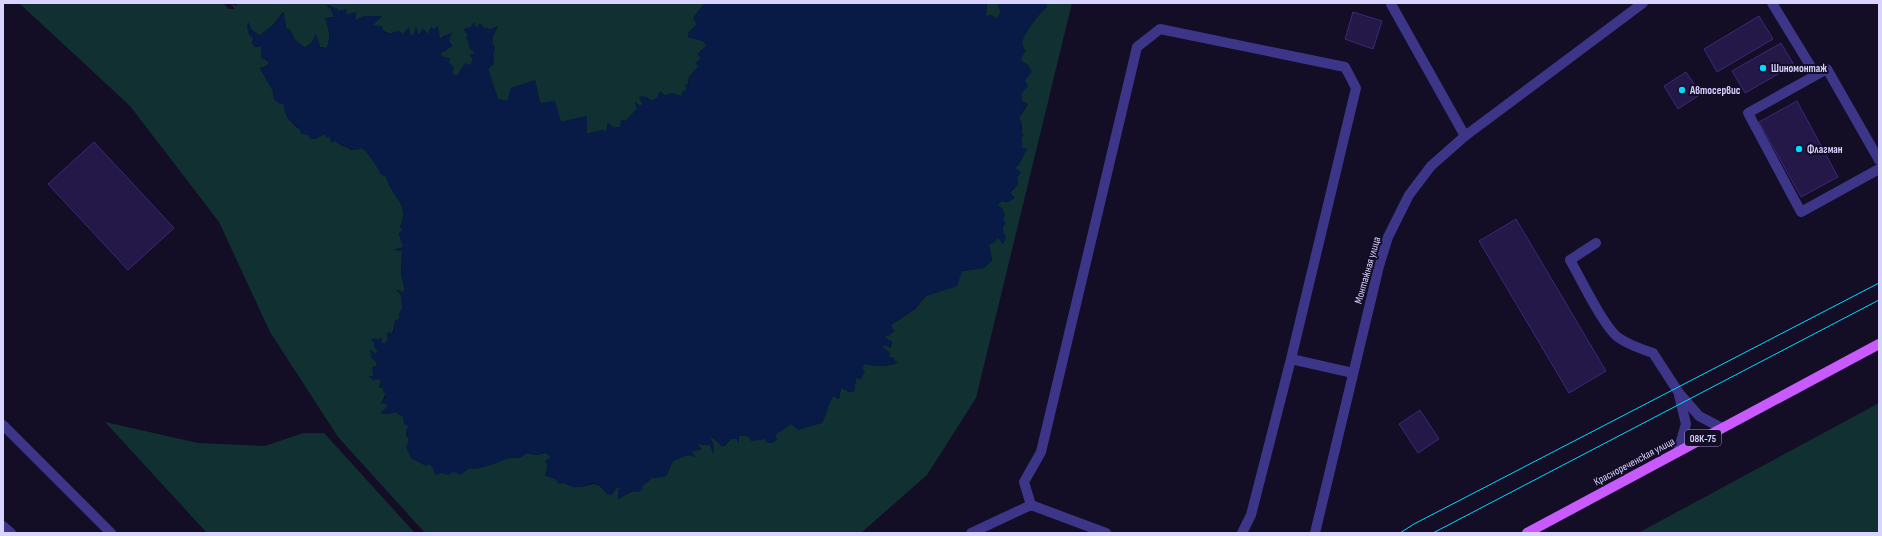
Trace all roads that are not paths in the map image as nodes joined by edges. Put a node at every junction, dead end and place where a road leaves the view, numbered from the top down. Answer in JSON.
{"nodes":[{"id":1,"x":1643,"y":3,"type":"edge"},
{"id":2,"x":1772,"y":3,"type":"edge"},
{"id":3,"x":1391,"y":4,"type":"edge"},
{"id":4,"x":1816,"y":75,"type":"junction"},
{"id":5,"x":1464,"y":136,"type":"junction"},
{"id":6,"x":1879,"y":160,"type":"edge"},
{"id":7,"x":1879,"y":169,"type":"edge"},
{"id":8,"x":1596,"y":244,"type":"dead end"},
{"id":9,"x":1879,"y":344,"type":"edge"},
{"id":10,"x":1291,"y":359,"type":"junction"},
{"id":11,"x":1353,"y":373,"type":"junction"},
{"id":12,"x":1679,"y":393,"type":"junction"},
{"id":13,"x":3,"y":425,"type":"edge"},
{"id":14,"x":1722,"y":428,"type":"junction"},
{"id":15,"x":1678,"y":451,"type":"junction"},
{"id":16,"x":1031,"y":505,"type":"junction"},
{"id":17,"x":3,"y":526,"type":"edge"},
{"id":18,"x":11,"y":533,"type":"edge"},
{"id":19,"x":111,"y":533,"type":"edge"},
{"id":20,"x":971,"y":533,"type":"edge"},
{"id":21,"x":1106,"y":533,"type":"edge"},
{"id":22,"x":1242,"y":533,"type":"edge"},
{"id":23,"x":1315,"y":533,"type":"edge"},
{"id":24,"x":1527,"y":533,"type":"edge"}],
"edges":[{"from":1,"to":5,"type":"street","name":"Монтажная улица"},
{"from":2,"to":4,"type":"street"},
{"from":3,"to":5,"type":"street"},
{"from":4,"to":6,"type":"street"},
{"from":4,"to":7,"type":"street"},
{"from":5,"to":11,"type":"street","name":"Монтажная улица"},
{"from":8,"to":12,"type":"street"},
{"from":9,"to":14,"type":"main road","name":"Краснореченская улица","number":"08К-75"},
{"from":10,"to":11,"type":"street"},
{"from":10,"to":16,"type":"street"},
{"from":10,"to":22,"type":"street"},
{"from":11,"to":23,"type":"street","name":"Монтажная улица"},
{"from":12,"to":14,"type":"street"},
{"from":12,"to":15,"type":"street"},
{"from":13,"to":19,"type":"street"},
{"from":14,"to":15,"type":"main road","name":"Краснореченская улица","number":"08К-75"},
{"from":15,"to":24,"type":"main road","name":"Краснореченская улица","number":"08К-75"},
{"from":16,"to":20,"type":"street"},
{"from":16,"to":21,"type":"street"},
{"from":17,"to":18,"type":"street"}]}
